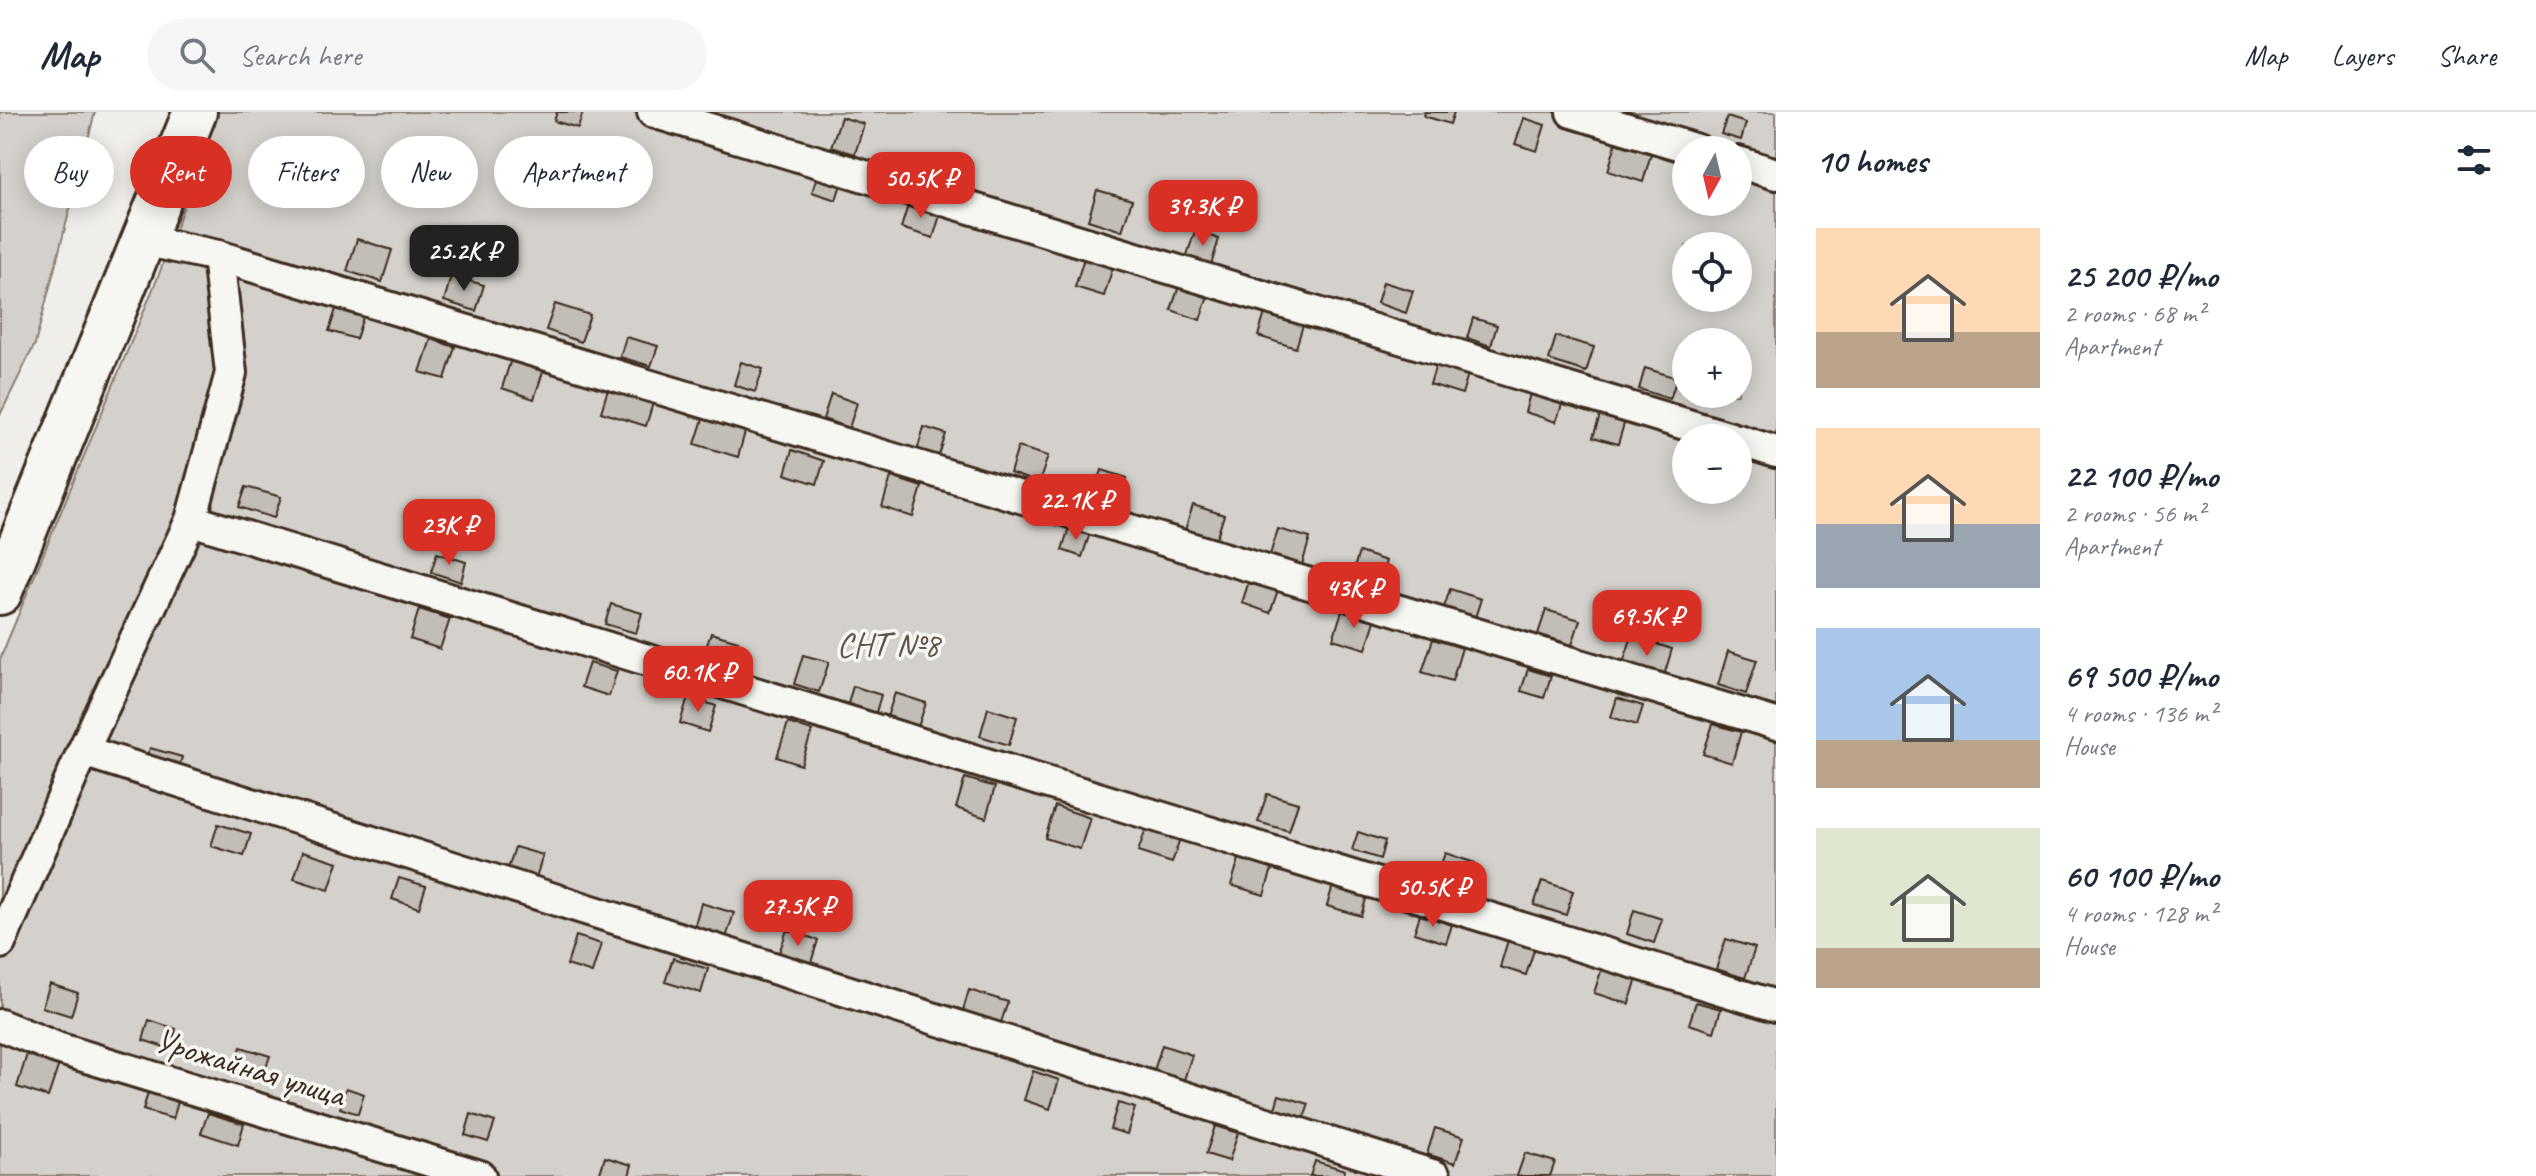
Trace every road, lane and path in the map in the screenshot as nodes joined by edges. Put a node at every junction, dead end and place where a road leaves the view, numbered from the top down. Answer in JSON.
{"nodes":[{"id":1,"x":195,"y":112,"type":"edge"},
{"id":2,"x":653,"y":112,"type":"edge"},
{"id":3,"x":1572,"y":112,"type":"edge"},
{"id":4,"x":1672,"y":142,"type":"edge"},
{"id":5,"x":1752,"y":166,"type":"edge"},
{"id":6,"x":1776,"y":174,"type":"edge"},
{"id":7,"x":143,"y":240,"type":"junction"},
{"id":8,"x":218,"y":256,"type":"junction"},
{"id":9,"x":1685,"y":424,"type":"edge"},
{"id":10,"x":1752,"y":444,"type":"edge"},
{"id":11,"x":1776,"y":452,"type":"edge"},
{"id":12,"x":191,"y":520,"type":"junction"},
{"id":13,"x":0,"y":593,"type":"edge"},
{"id":14,"x":1776,"y":724,"type":"edge"},
{"id":15,"x":83,"y":751,"type":"junction"},
{"id":16,"x":0,"y":943,"type":"edge"},
{"id":17,"x":1776,"y":1006,"type":"edge"},
{"id":18,"x":0,"y":1025,"type":"edge"},
{"id":19,"x":480,"y":1176,"type":"edge"},
{"id":20,"x":1435,"y":1176,"type":"edge"}],
"edges":[{"from":1,"to":7,"type":"main road"},
{"from":2,"to":9,"type":"street"},
{"from":3,"to":4,"type":"street"},
{"from":5,"to":6,"type":"street"},
{"from":7,"to":8,"type":"street"},
{"from":7,"to":13,"type":"main road"},
{"from":8,"to":12,"type":"street"},
{"from":8,"to":14,"type":"street"},
{"from":10,"to":11,"type":"street"},
{"from":12,"to":15,"type":"street"},
{"from":12,"to":17,"type":"street"},
{"from":15,"to":16,"type":"street"},
{"from":15,"to":20,"type":"street"},
{"from":18,"to":19,"type":"street","name":"Урожайная улица"}]}
